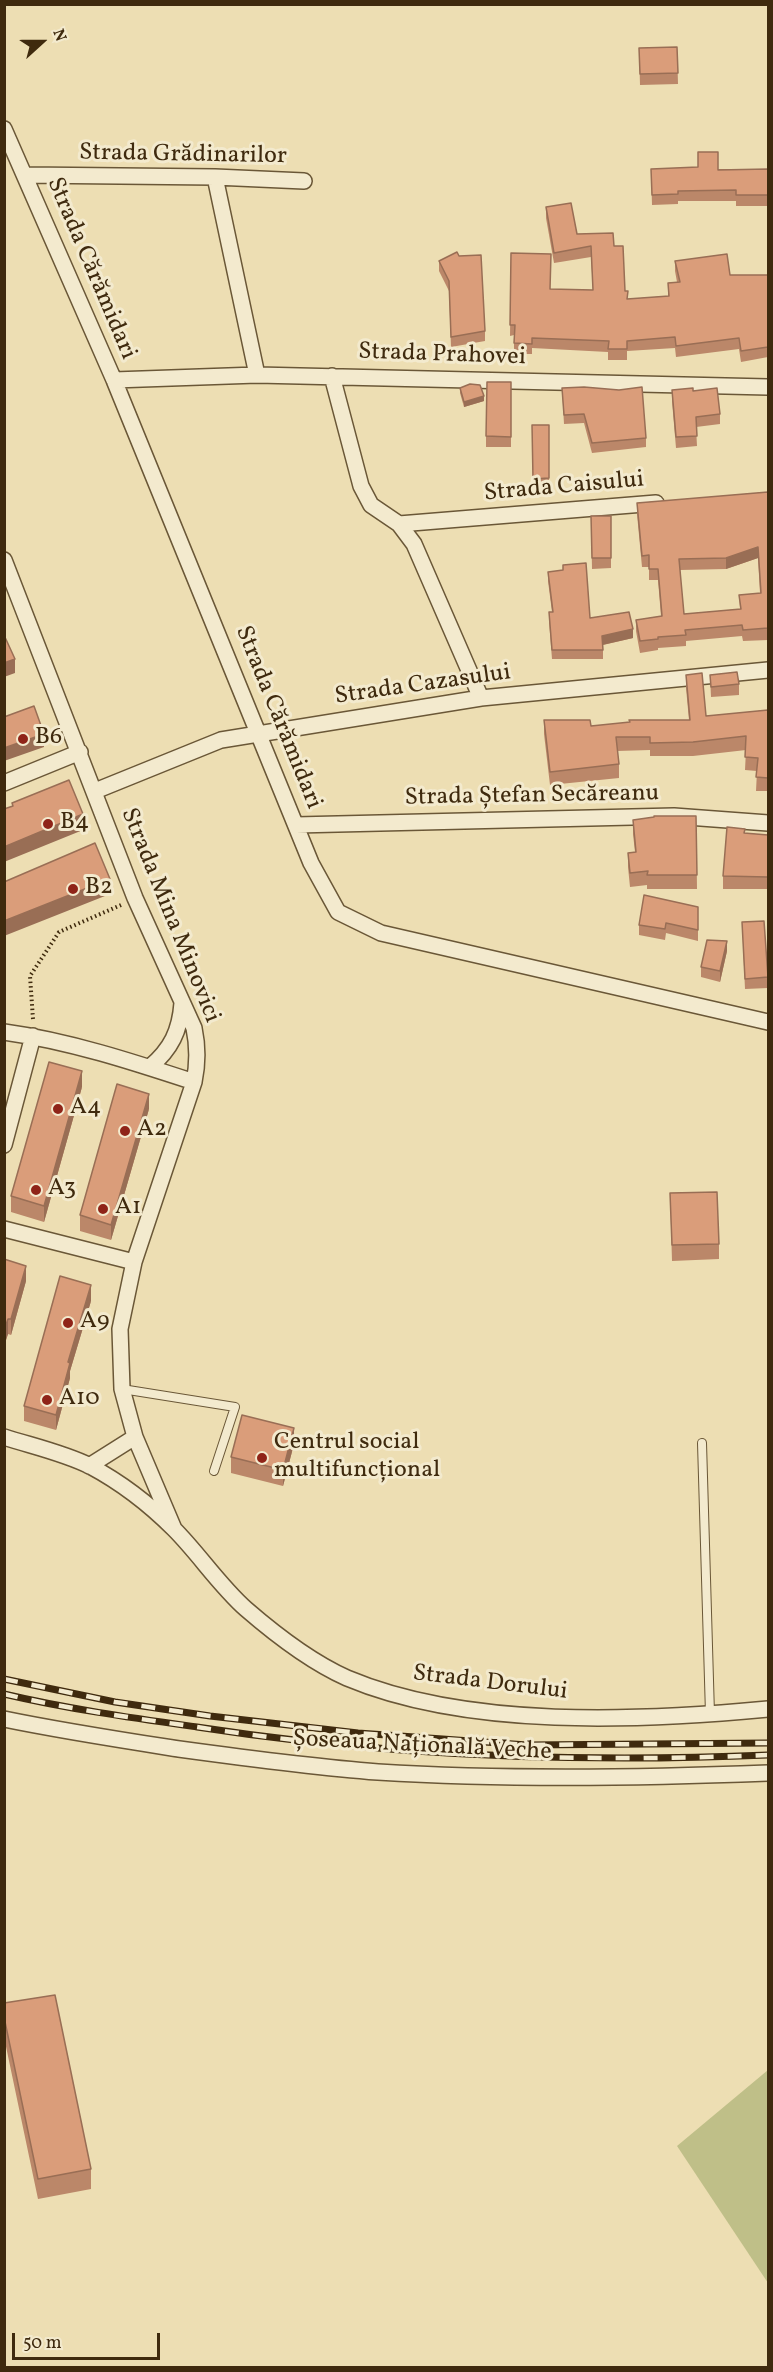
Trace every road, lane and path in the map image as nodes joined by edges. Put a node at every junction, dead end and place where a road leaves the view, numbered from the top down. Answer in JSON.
{"nodes":[{"id":1,"x":4,"y":129,"type":"edge"},
{"id":2,"x":25,"y":175,"type":"junction"},
{"id":3,"x":215,"y":177,"type":"junction"},
{"id":4,"x":304,"y":181,"type":"dead end"},
{"id":5,"x":257,"y":375,"type":"junction"},
{"id":6,"x":332,"y":376,"type":"junction"},
{"id":7,"x":114,"y":380,"type":"junction"},
{"id":8,"x":768,"y":387,"type":"edge"},
{"id":9,"x":673,"y":501,"type":"edge"},
{"id":10,"x":399,"y":524,"type":"junction"},
{"id":11,"x":4,"y":560,"type":"edge"},
{"id":12,"x":20,"y":598,"type":"junction"},
{"id":13,"x":4,"y":604,"type":"edge"},
{"id":14,"x":768,"y":670,"type":"edge"},
{"id":15,"x":482,"y":698,"type":"junction"},
{"id":16,"x":259,"y":733,"type":"junction"},
{"id":17,"x":80,"y":752,"type":"junction"},
{"id":18,"x":4,"y":783,"type":"edge"},
{"id":19,"x":95,"y":791,"type":"junction"},
{"id":20,"x":768,"y":823,"type":"edge"},
{"id":21,"x":296,"y":825,"type":"junction"},
{"id":22,"x":135,"y":898,"type":"junction"},
{"id":23,"x":182,"y":1003,"type":"junction"},
{"id":24,"x":768,"y":1022,"type":"edge"},
{"id":25,"x":4,"y":1032,"type":"edge"},
{"id":26,"x":33,"y":1036,"type":"junction"},
{"id":27,"x":150,"y":1067,"type":"junction"},
{"id":28,"x":195,"y":1082,"type":"junction"},
{"id":29,"x":4,"y":1145,"type":"edge"},
{"id":30,"x":4,"y":1229,"type":"edge"},
{"id":31,"x":134,"y":1262,"type":"junction"},
{"id":32,"x":122,"y":1389,"type":"junction"},
{"id":33,"x":4,"y":1437,"type":"edge"},
{"id":34,"x":135,"y":1437,"type":"junction"},
{"id":35,"x":702,"y":1443,"type":"dead end"},
{"id":36,"x":89,"y":1466,"type":"junction"},
{"id":37,"x":214,"y":1471,"type":"dead end"},
{"id":38,"x":174,"y":1529,"type":"junction"},
{"id":39,"x":768,"y":1709,"type":"edge"},
{"id":40,"x":710,"y":1715,"type":"junction"},
{"id":41,"x":4,"y":1719,"type":"edge"},
{"id":42,"x":768,"y":1773,"type":"edge"}],
"edges":[{"from":1,"to":2,"type":"street","name":"Strada Cărămidari"},
{"from":2,"to":3,"type":"street","name":"Strada Grădinarilor"},
{"from":2,"to":7,"type":"street","name":"Strada Cărămidari"},
{"from":3,"to":4,"type":"street","name":"Strada Grădinarilor"},
{"from":3,"to":5,"type":"street"},
{"from":5,"to":6,"type":"street","name":"Strada Prahovei"},
{"from":5,"to":7,"type":"street","name":"Strada Prahovei"},
{"from":6,"to":8,"type":"street","name":"Strada Prahovei"},
{"from":6,"to":10,"type":"street"},
{"from":7,"to":16,"type":"street","name":"Strada Cărămidari"},
{"from":9,"to":10,"type":"street","name":"Strada Caisului"},
{"from":10,"to":15,"type":"street"},
{"from":11,"to":12,"type":"street","name":"Strada Mina Minovici"},
{"from":12,"to":13,"type":"street"},
{"from":12,"to":17,"type":"street","name":"Strada Mina Minovici"},
{"from":14,"to":15,"type":"street","name":"Strada Cazasului"},
{"from":15,"to":16,"type":"street","name":"Strada Cazasului"},
{"from":16,"to":19,"type":"street","name":"Strada Cazasului"},
{"from":16,"to":21,"type":"street","name":"Strada Cărămidari"},
{"from":17,"to":18,"type":"street"},
{"from":17,"to":19,"type":"street","name":"Strada Mina Minovici"},
{"from":19,"to":22,"type":"street","name":"Strada Mina Minovici"},
{"from":20,"to":21,"type":"street","name":"Strada Ștefan Secăreanu"},
{"from":21,"to":24,"type":"street","name":"Strada Cărămidari"},
{"from":22,"to":23,"type":"street","name":"Strada Mina Minovici"},
{"from":22,"to":26,"type":"path"},
{"from":23,"to":27,"type":"street"},
{"from":23,"to":28,"type":"street","name":"Strada Mina Minovici"},
{"from":25,"to":26,"type":"street"},
{"from":26,"to":27,"type":"street"},
{"from":26,"to":29,"type":"street"},
{"from":27,"to":28,"type":"street"},
{"from":28,"to":31,"type":"street","name":"Strada Mina Minovici"},
{"from":30,"to":31,"type":"street"},
{"from":31,"to":32,"type":"street","name":"Strada Mina Minovici"},
{"from":32,"to":34,"type":"street","name":"Strada Mina Minovici"},
{"from":32,"to":37,"type":"lane"},
{"from":33,"to":36,"type":"street","name":"Strada Dorului"},
{"from":34,"to":36,"type":"street"},
{"from":34,"to":38,"type":"street","name":"Strada Mina Minovici"},
{"from":35,"to":40,"type":"lane"},
{"from":36,"to":38,"type":"street","name":"Strada Dorului"},
{"from":38,"to":40,"type":"street","name":"Strada Dorului"},
{"from":39,"to":40,"type":"street","name":"Strada Dorului"},
{"from":41,"to":42,"type":"street","name":"Șoseaua Națională Veche"}]}
